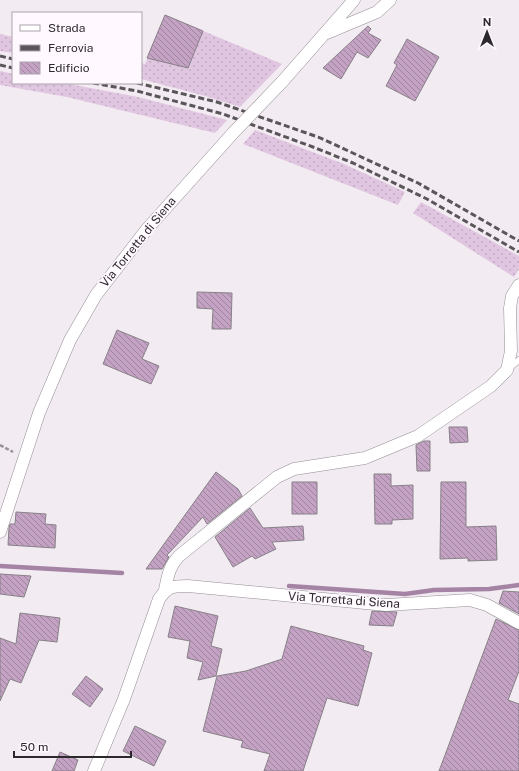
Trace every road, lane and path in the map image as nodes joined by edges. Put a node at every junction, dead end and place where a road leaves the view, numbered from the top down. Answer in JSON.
{"nodes":[{"id":1,"x":354,"y":0,"type":"edge"},
{"id":2,"x":390,"y":0,"type":"edge"},
{"id":3,"x":324,"y":34,"type":"junction"},
{"id":4,"x":519,"y":285,"type":"edge"},
{"id":5,"x":519,"y":360,"type":"edge"},
{"id":6,"x":507,"y":370,"type":"junction"},
{"id":7,"x":0,"y":532,"type":"edge"},
{"id":8,"x":165,"y":590,"type":"junction"},
{"id":9,"x":519,"y":623,"type":"edge"},
{"id":10,"x":94,"y":771,"type":"edge"}],
"edges":[{"from":1,"to":3,"type":"street","name":"Via Torretta di Siena"},
{"from":2,"to":3,"type":"street"},
{"from":3,"to":7,"type":"street","name":"Via Torretta di Siena","bridge":true},
{"from":4,"to":6,"type":"street"},
{"from":5,"to":6,"type":"lane"},
{"from":6,"to":8,"type":"street"},
{"from":8,"to":9,"type":"street","name":"Via Torretta di Siena"},
{"from":8,"to":10,"type":"street"}]}
